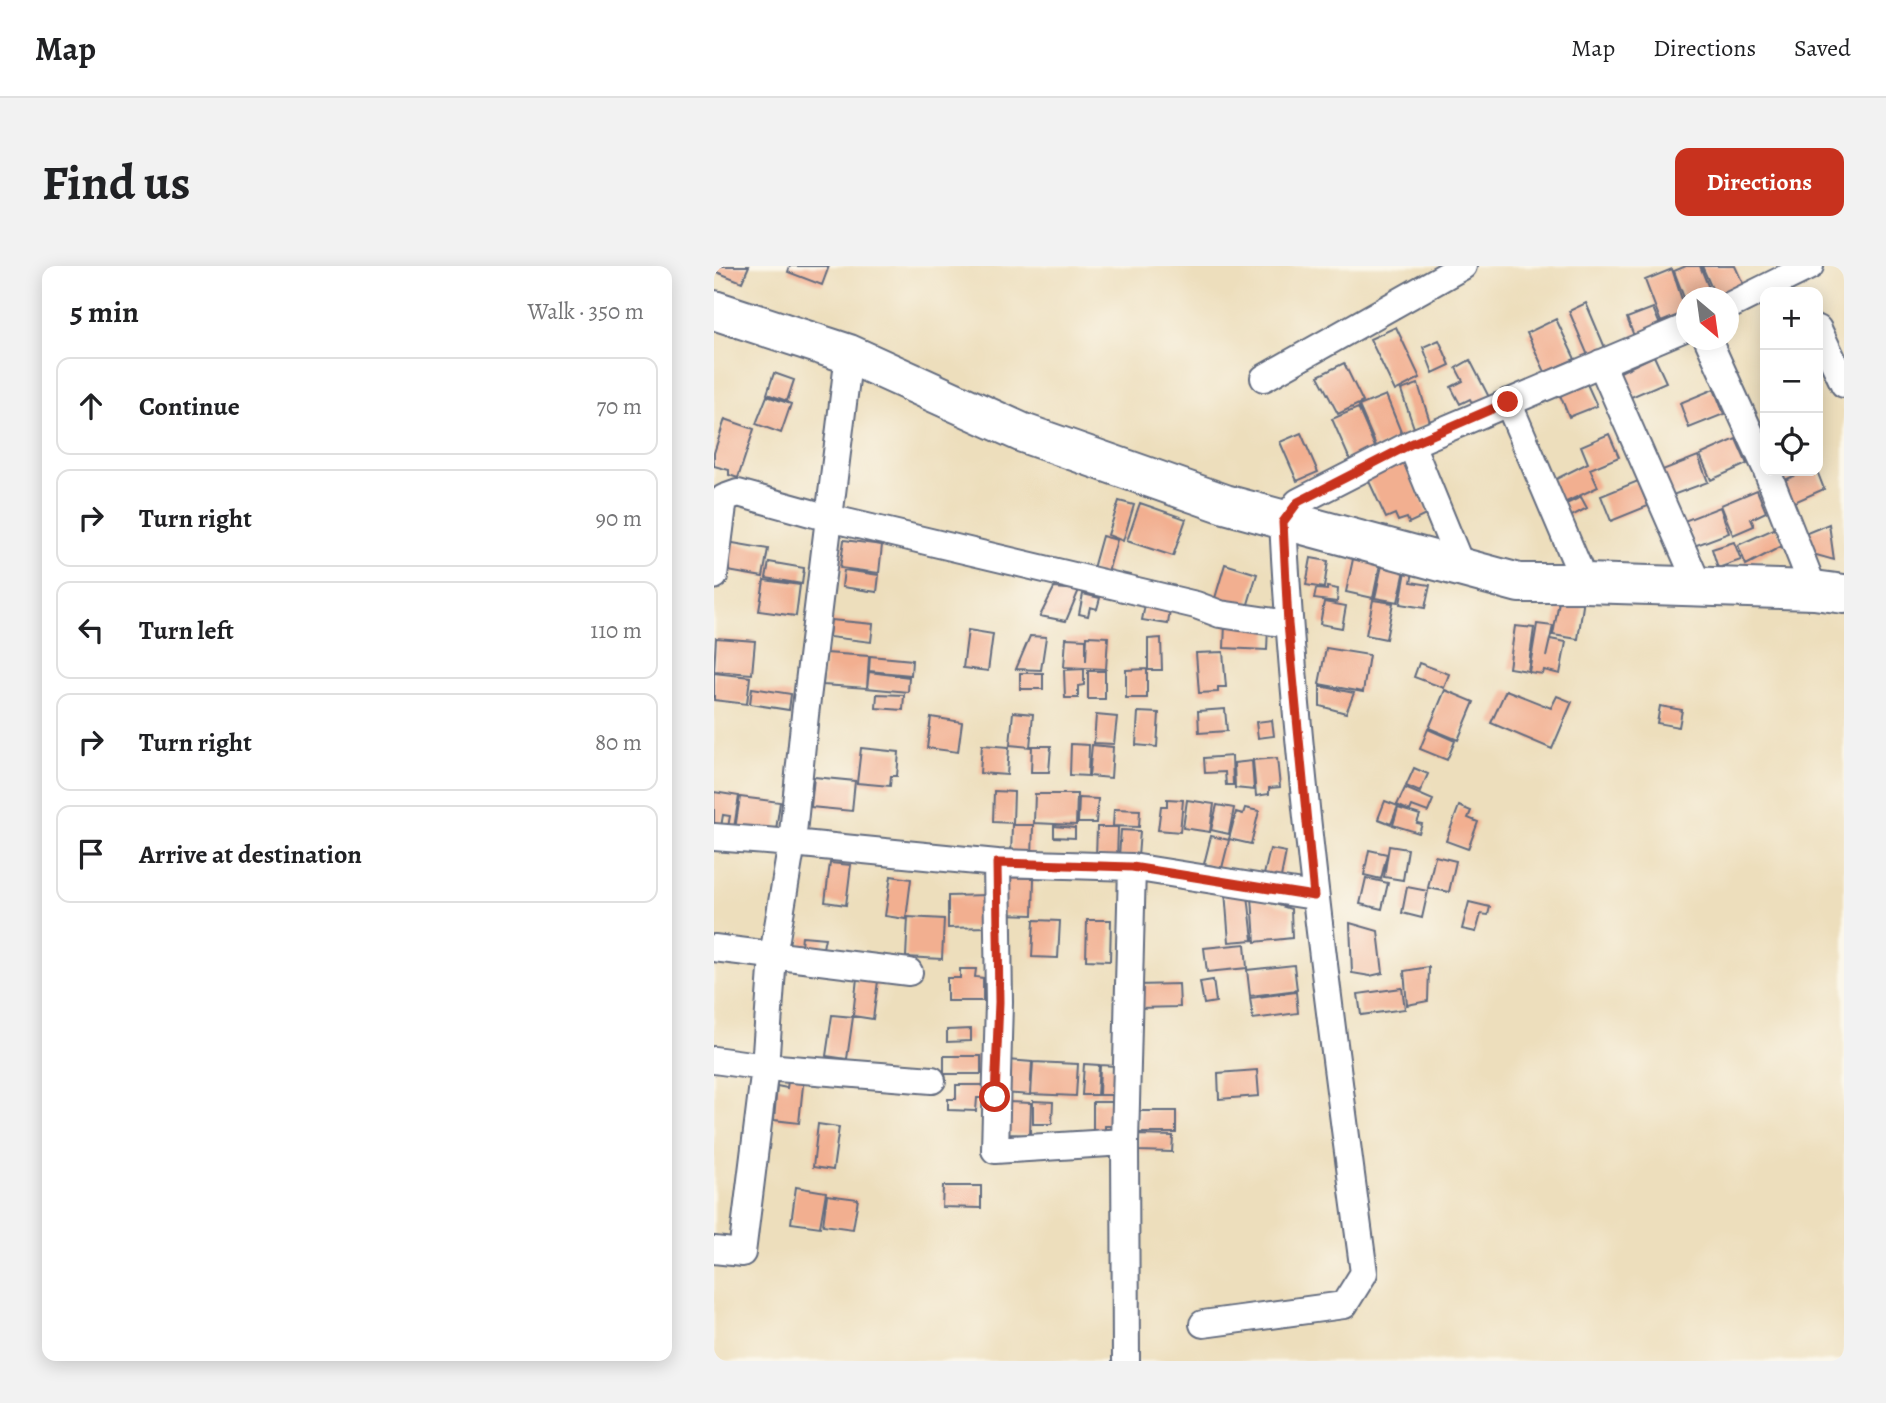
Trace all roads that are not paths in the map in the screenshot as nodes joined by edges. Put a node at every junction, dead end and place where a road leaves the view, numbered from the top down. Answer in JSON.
{"nodes":[{"id":1,"x":1462,"y":266,"type":"edge"},
{"id":2,"x":1801,"y":277,"type":"edge"},
{"id":3,"x":1739,"y":302,"type":"edge"},
{"id":4,"x":714,"y":310,"type":"edge"},
{"id":5,"x":1676,"y":331,"type":"edge"},
{"id":6,"x":1823,"y":340,"type":"edge"},
{"id":7,"x":1712,"y":350,"type":"edge"},
{"id":8,"x":849,"y":354,"type":"junction"},
{"id":9,"x":1601,"y":363,"type":"junction"},
{"id":10,"x":1264,"y":378,"type":"dead end"},
{"id":11,"x":1844,"y":384,"type":"edge"},
{"id":12,"x":1508,"y":402,"type":"junction"},
{"id":13,"x":1411,"y":444,"type":"junction"},
{"id":14,"x":1760,"y":456,"type":"edge"},
{"id":15,"x":1770,"y":476,"type":"edge"},
{"id":16,"x":829,"y":518,"type":"junction"},
{"id":17,"x":1283,"y":522,"type":"junction"},
{"id":18,"x":1461,"y":566,"type":"junction"},
{"id":19,"x":714,"y":576,"type":"edge"},
{"id":20,"x":1585,"y":583,"type":"junction"},
{"id":21,"x":1699,"y":587,"type":"junction"},
{"id":22,"x":1829,"y":592,"type":"edge"},
{"id":23,"x":1288,"y":624,"type":"junction"},
{"id":24,"x":714,"y":837,"type":"edge"},
{"id":25,"x":792,"y":843,"type":"junction"},
{"id":26,"x":997,"y":863,"type":"junction"},
{"id":27,"x":1132,"y":867,"type":"junction"},
{"id":28,"x":1314,"y":896,"type":"junction"},
{"id":29,"x":714,"y":948,"type":"edge"},
{"id":30,"x":773,"y":956,"type":"junction"},
{"id":31,"x":909,"y":972,"type":"dead end"},
{"id":32,"x":714,"y":1060,"type":"edge"},
{"id":33,"x":765,"y":1067,"type":"junction"},
{"id":34,"x":932,"y":1080,"type":"dead end"},
{"id":35,"x":1125,"y":1142,"type":"junction"},
{"id":36,"x":714,"y":1250,"type":"edge"},
{"id":37,"x":1202,"y":1324,"type":"dead end"},
{"id":38,"x":1126,"y":1361,"type":"edge"}],
"edges":[{"from":1,"to":10,"type":"street"},
{"from":2,"to":3,"type":"street"},
{"from":4,"to":8,"type":"street"},
{"from":5,"to":9,"type":"street"},
{"from":6,"to":11,"type":"street"},
{"from":7,"to":14,"type":"street"},
{"from":8,"to":16,"type":"street"},
{"from":8,"to":17,"type":"street"},
{"from":9,"to":12,"type":"street"},
{"from":9,"to":21,"type":"street"},
{"from":12,"to":13,"type":"street"},
{"from":12,"to":20,"type":"street"},
{"from":13,"to":17,"type":"street"},
{"from":13,"to":18,"type":"street"},
{"from":15,"to":22,"type":"street"},
{"from":16,"to":19,"type":"street"},
{"from":16,"to":23,"type":"street"},
{"from":16,"to":25,"type":"street"},
{"from":17,"to":18,"type":"street"},
{"from":17,"to":23,"type":"street"},
{"from":18,"to":20,"type":"street"},
{"from":20,"to":21,"type":"street"},
{"from":21,"to":22,"type":"street"},
{"from":23,"to":28,"type":"street"},
{"from":24,"to":25,"type":"street"},
{"from":25,"to":26,"type":"street"},
{"from":25,"to":30,"type":"street"},
{"from":26,"to":27,"type":"street"},
{"from":26,"to":35,"type":"street"},
{"from":27,"to":28,"type":"street"},
{"from":27,"to":35,"type":"street"},
{"from":28,"to":37,"type":"street"},
{"from":29,"to":30,"type":"street"},
{"from":30,"to":31,"type":"street"},
{"from":30,"to":33,"type":"street"},
{"from":32,"to":33,"type":"street"},
{"from":33,"to":34,"type":"street"},
{"from":33,"to":36,"type":"street"},
{"from":35,"to":38,"type":"street"}]}
